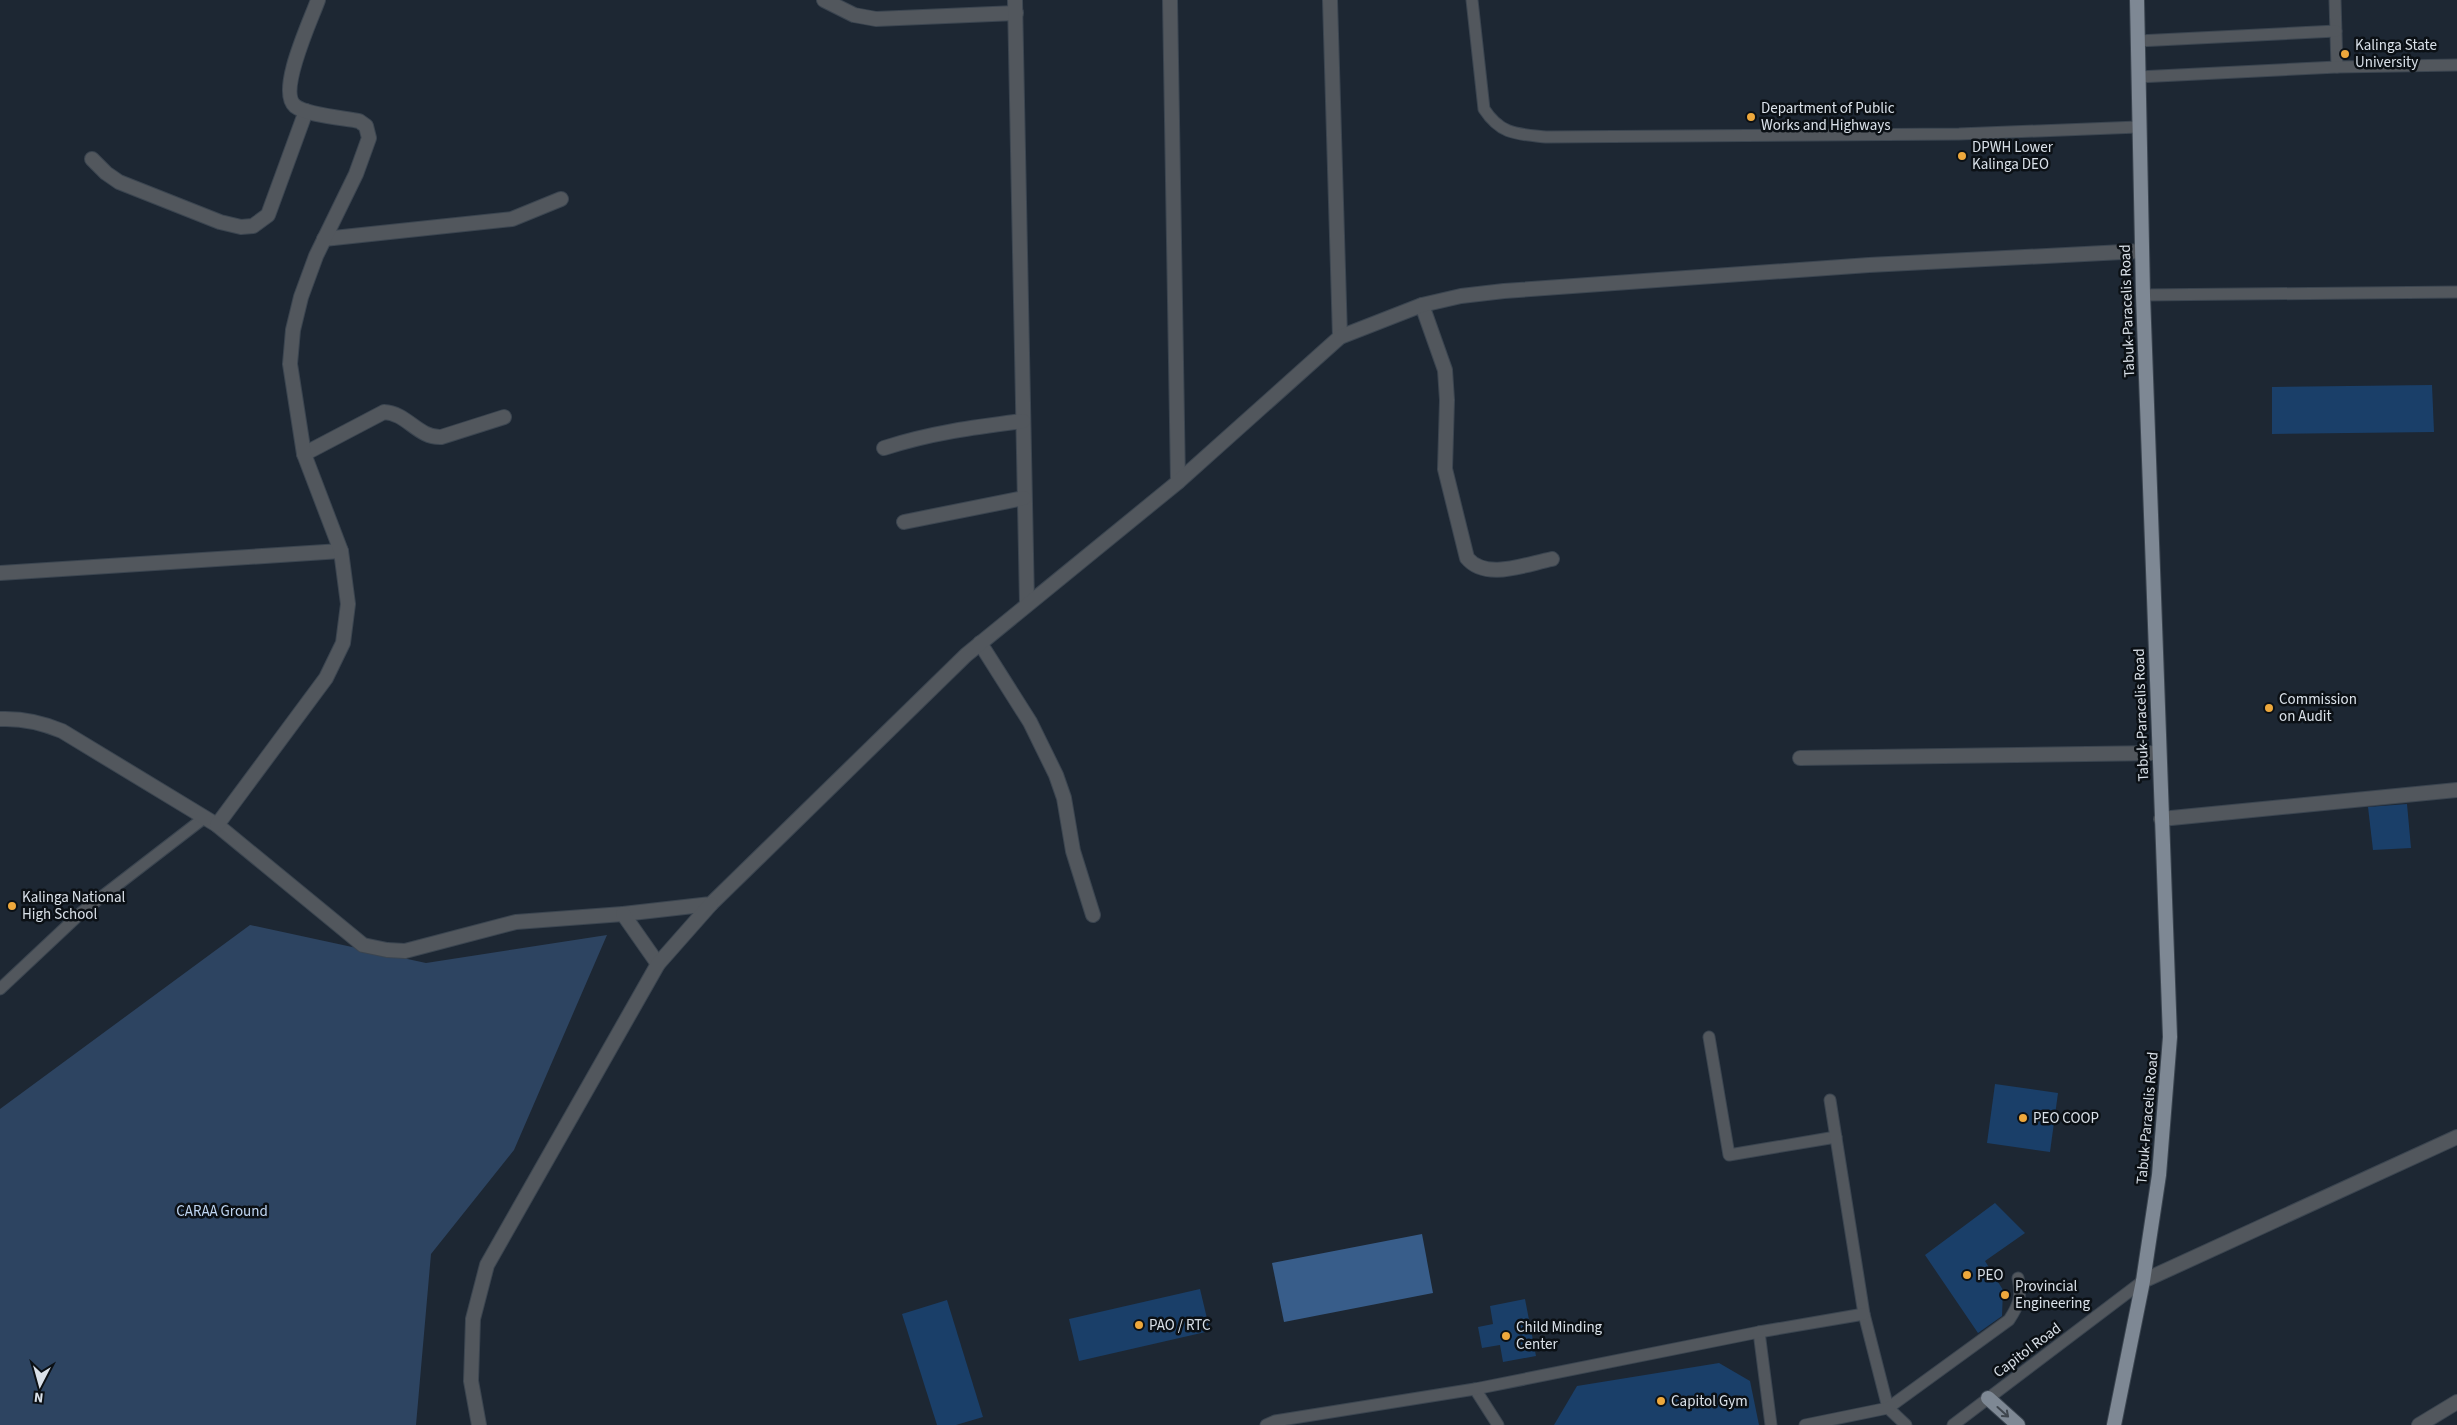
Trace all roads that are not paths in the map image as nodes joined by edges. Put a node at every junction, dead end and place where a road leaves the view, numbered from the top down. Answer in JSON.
{"nodes":[{"id":1,"x":318,"y":0,"type":"edge"},
{"id":2,"x":824,"y":0,"type":"edge"},
{"id":3,"x":1170,"y":0,"type":"edge"},
{"id":4,"x":1330,"y":0,"type":"edge"},
{"id":5,"x":1472,"y":0,"type":"edge"},
{"id":6,"x":2137,"y":0,"type":"edge"},
{"id":7,"x":2334,"y":0,"type":"edge"},
{"id":8,"x":1015,"y":7,"type":"edge"},
{"id":9,"x":2336,"y":31,"type":"junction"},
{"id":10,"x":2138,"y":41,"type":"junction"},
{"id":11,"x":2457,"y":65,"type":"edge"},
{"id":12,"x":2337,"y":67,"type":"junction"},
{"id":13,"x":2138,"y":77,"type":"junction"},
{"id":14,"x":306,"y":110,"type":"junction"},
{"id":15,"x":2138,"y":127,"type":"junction"},
{"id":16,"x":92,"y":159,"type":"dead end"},
{"id":17,"x":560,"y":199,"type":"dead end"},
{"id":18,"x":324,"y":239,"type":"junction"},
{"id":19,"x":2142,"y":251,"type":"junction"},
{"id":20,"x":2457,"y":292,"type":"edge"},
{"id":21,"x":2143,"y":295,"type":"junction"},
{"id":22,"x":1422,"y":305,"type":"junction"},
{"id":23,"x":1340,"y":337,"type":"junction"},
{"id":24,"x":504,"y":417,"type":"dead end"},
{"id":25,"x":1023,"y":421,"type":"junction"},
{"id":26,"x":884,"y":448,"type":"dead end"},
{"id":27,"x":304,"y":454,"type":"junction"},
{"id":28,"x":1178,"y":482,"type":"junction"},
{"id":29,"x":1024,"y":498,"type":"junction"},
{"id":30,"x":904,"y":522,"type":"dead end"},
{"id":31,"x":341,"y":552,"type":"junction"},
{"id":32,"x":1552,"y":559,"type":"dead end"},
{"id":33,"x":0,"y":573,"type":"edge"},
{"id":34,"x":1027,"y":604,"type":"junction"},
{"id":35,"x":980,"y":643,"type":"junction"},
{"id":36,"x":0,"y":719,"type":"edge"},
{"id":37,"x":2159,"y":753,"type":"junction"},
{"id":38,"x":1800,"y":758,"type":"dead end"},
{"id":39,"x":2457,"y":790,"type":"edge"},
{"id":40,"x":204,"y":818,"type":"junction"},
{"id":41,"x":2161,"y":819,"type":"junction"},
{"id":42,"x":217,"y":825,"type":"junction"},
{"id":43,"x":711,"y":904,"type":"junction"},
{"id":44,"x":623,"y":914,"type":"junction"},
{"id":45,"x":1093,"y":915,"type":"dead end"},
{"id":46,"x":658,"y":964,"type":"junction"},
{"id":47,"x":0,"y":989,"type":"edge"},
{"id":48,"x":1709,"y":1037,"type":"dead end"},
{"id":49,"x":1830,"y":1100,"type":"dead end"},
{"id":50,"x":1836,"y":1137,"type":"junction"},
{"id":51,"x":2457,"y":1137,"type":"edge"},
{"id":52,"x":2018,"y":1278,"type":"dead end"},
{"id":53,"x":2144,"y":1281,"type":"junction"},
{"id":54,"x":1864,"y":1314,"type":"junction"},
{"id":55,"x":1759,"y":1332,"type":"junction"},
{"id":56,"x":1475,"y":1389,"type":"junction"},
{"id":57,"x":1988,"y":1398,"type":"junction"},
{"id":58,"x":2457,"y":1402,"type":"edge"},
{"id":59,"x":1888,"y":1408,"type":"junction"},
{"id":60,"x":479,"y":1425,"type":"edge"},
{"id":61,"x":1266,"y":1425,"type":"edge"},
{"id":62,"x":1498,"y":1425,"type":"edge"},
{"id":63,"x":1771,"y":1425,"type":"edge"},
{"id":64,"x":1804,"y":1425,"type":"edge"},
{"id":65,"x":1906,"y":1425,"type":"edge"},
{"id":66,"x":1953,"y":1425,"type":"edge"},
{"id":67,"x":2018,"y":1425,"type":"edge"},
{"id":68,"x":2114,"y":1425,"type":"edge"},
{"id":69,"x":2418,"y":1425,"type":"edge"}],
"edges":[{"from":1,"to":14,"type":"street"},
{"from":2,"to":8,"type":"street"},
{"from":3,"to":28,"type":"street"},
{"from":4,"to":23,"type":"street"},
{"from":5,"to":15,"type":"lane"},
{"from":6,"to":10,"type":"main road","name":"Tabuk-Paracelis Road"},
{"from":7,"to":9,"type":"lane"},
{"from":8,"to":25,"type":"street"},
{"from":9,"to":10,"type":"lane"},
{"from":9,"to":12,"type":"lane"},
{"from":10,"to":13,"type":"main road","name":"Tabuk-Paracelis Road"},
{"from":11,"to":12,"type":"lane"},
{"from":12,"to":13,"type":"lane"},
{"from":13,"to":15,"type":"main road","name":"Tabuk-Paracelis Road"},
{"from":14,"to":16,"type":"street"},
{"from":14,"to":18,"type":"street"},
{"from":15,"to":19,"type":"main road","name":"Tabuk-Paracelis Road"},
{"from":17,"to":18,"type":"street"},
{"from":18,"to":27,"type":"street"},
{"from":19,"to":21,"type":"main road","name":"Tabuk-Paracelis Road"},
{"from":19,"to":22,"type":"street"},
{"from":20,"to":21,"type":"lane"},
{"from":21,"to":37,"type":"main road","name":"Tabuk-Paracelis Road"},
{"from":22,"to":23,"type":"street"},
{"from":22,"to":32,"type":"street"},
{"from":23,"to":28,"type":"street"},
{"from":24,"to":27,"type":"street"},
{"from":25,"to":26,"type":"street"},
{"from":25,"to":29,"type":"street"},
{"from":27,"to":31,"type":"street"},
{"from":28,"to":34,"type":"street"},
{"from":29,"to":30,"type":"street"},
{"from":29,"to":34,"type":"street"},
{"from":31,"to":33,"type":"street"},
{"from":31,"to":42,"type":"street"},
{"from":34,"to":35,"type":"street"},
{"from":35,"to":43,"type":"street"},
{"from":35,"to":45,"type":"street"},
{"from":36,"to":40,"type":"street"},
{"from":37,"to":38,"type":"street"},
{"from":37,"to":41,"type":"main road","name":"Tabuk-Paracelis Road"},
{"from":39,"to":41,"type":"street"},
{"from":40,"to":42,"type":"street"},
{"from":40,"to":47,"type":"lane"},
{"from":41,"to":53,"type":"main road","name":"Tabuk-Paracelis Road"},
{"from":42,"to":44,"type":"street"},
{"from":43,"to":44,"type":"street"},
{"from":43,"to":46,"type":"street"},
{"from":44,"to":46,"type":"street"},
{"from":46,"to":60,"type":"street"},
{"from":48,"to":50,"type":"lane"},
{"from":49,"to":50,"type":"lane"},
{"from":50,"to":54,"type":"lane"},
{"from":51,"to":53,"type":"street"},
{"from":52,"to":59,"type":"lane"},
{"from":53,"to":57,"type":"lane","name":"Capitol Road"},
{"from":53,"to":68,"type":"main road","name":"Tabuk-Paracelis Road"},
{"from":54,"to":55,"type":"lane"},
{"from":54,"to":59,"type":"lane"},
{"from":55,"to":56,"type":"lane"},
{"from":55,"to":63,"type":"lane"},
{"from":56,"to":61,"type":"lane"},
{"from":56,"to":62,"type":"lane"},
{"from":57,"to":66,"type":"lane","name":"Capitol Road"},
{"from":57,"to":67,"type":"main road","one_way":true},
{"from":58,"to":69,"type":"street"},
{"from":59,"to":64,"type":"lane"},
{"from":59,"to":65,"type":"lane"}]}
